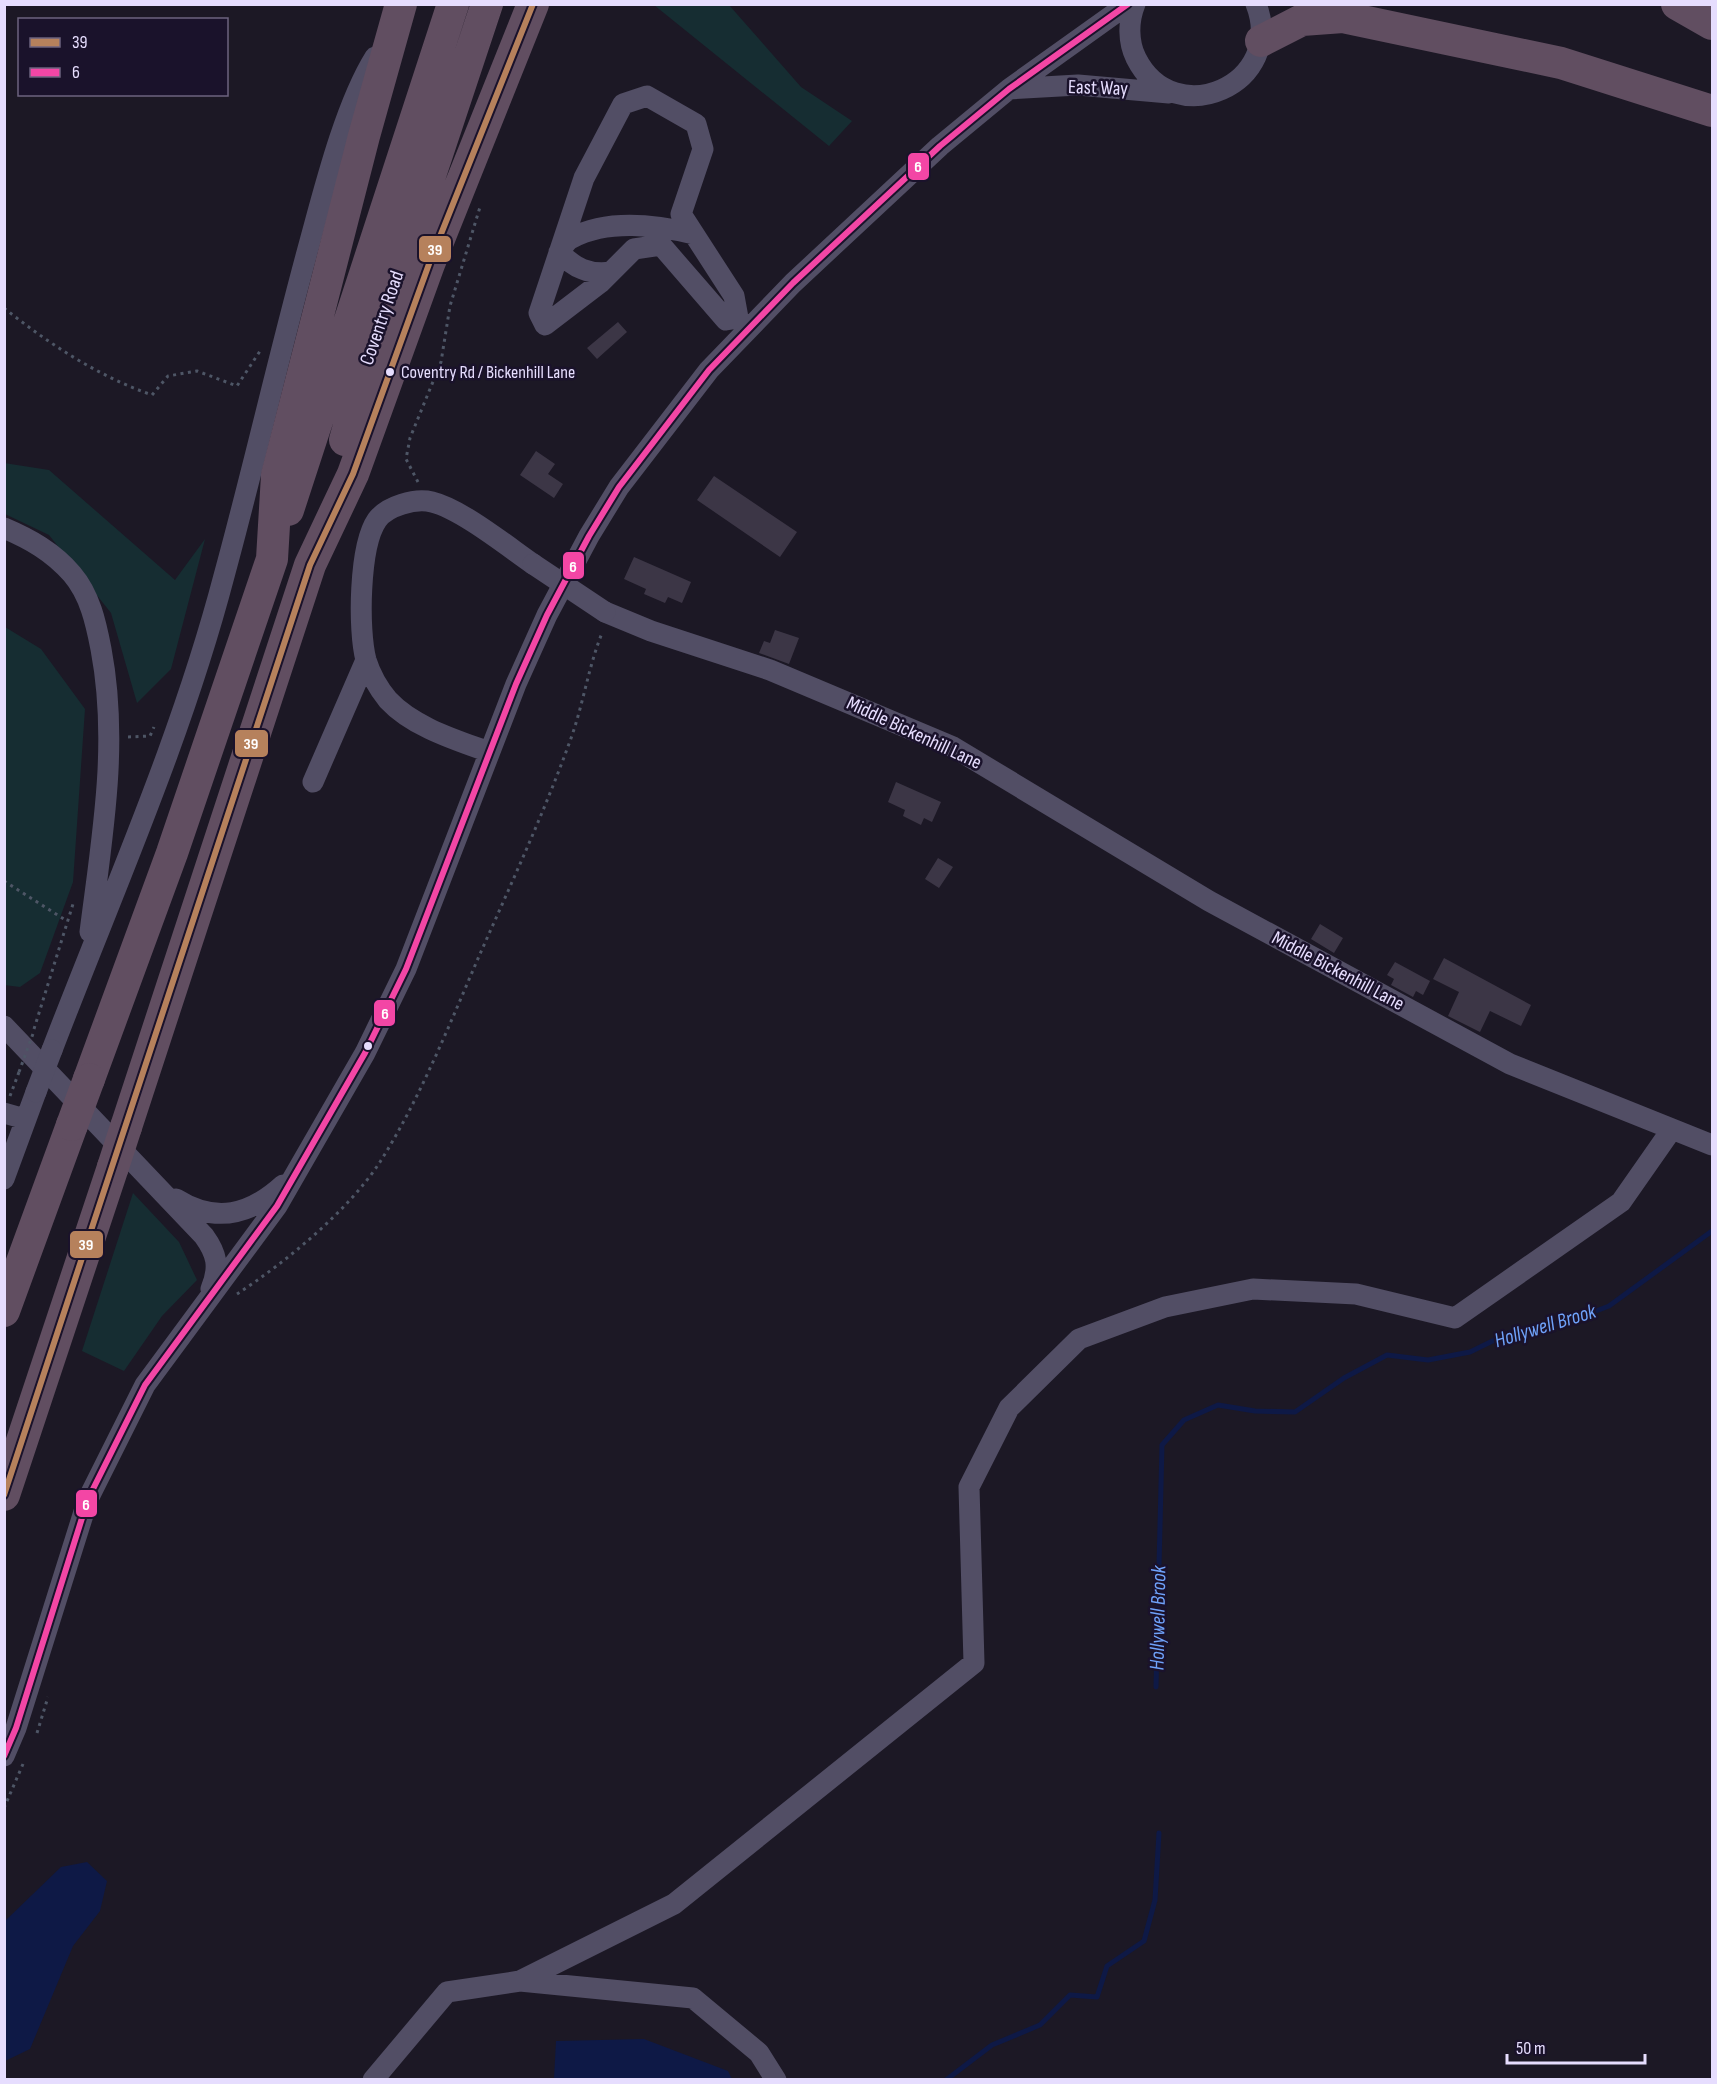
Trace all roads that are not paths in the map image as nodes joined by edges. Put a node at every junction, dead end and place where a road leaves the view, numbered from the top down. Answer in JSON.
{"nodes":[{"id":1,"x":453,"y":4,"type":"edge"},
{"id":2,"x":487,"y":4,"type":"edge"},
{"id":3,"x":533,"y":4,"type":"edge"},
{"id":4,"x":1128,"y":4,"type":"edge"},
{"id":5,"x":1135,"y":4,"type":"edge"},
{"id":6,"x":1256,"y":4,"type":"edge"},
{"id":7,"x":1677,"y":4,"type":"edge"},
{"id":8,"x":398,"y":14,"type":"edge"},
{"id":9,"x":1713,"y":24,"type":"edge"},
{"id":10,"x":1261,"y":41,"type":"junction"},
{"id":11,"x":1009,"y":89,"type":"junction"},
{"id":12,"x":1188,"y":96,"type":"junction"},
{"id":13,"x":1713,"y":111,"type":"edge"},
{"id":14,"x":694,"y":234,"type":"junction"},
{"id":15,"x":559,"y":252,"type":"junction"},
{"id":16,"x":611,"y":272,"type":"junction"},
{"id":17,"x":743,"y":323,"type":"junction"},
{"id":18,"x":4,"y":528,"type":"edge"},
{"id":19,"x":272,"y":559,"type":"junction"},
{"id":20,"x":310,"y":565,"type":"junction"},
{"id":21,"x":366,"y":660,"type":"junction"},
{"id":22,"x":489,"y":752,"type":"junction"},
{"id":23,"x":313,"y":782,"type":"dead end"},
{"id":24,"x":87,"y":959,"type":"junction"},
{"id":25,"x":4,"y":1026,"type":"edge"},
{"id":26,"x":6,"y":1107,"type":"edge"},
{"id":27,"x":26,"y":1119,"type":"junction"},
{"id":28,"x":1672,"y":1129,"type":"junction"},
{"id":29,"x":1713,"y":1145,"type":"edge"},
{"id":30,"x":292,"y":1177,"type":"junction"},
{"id":31,"x":4,"y":1179,"type":"edge"},
{"id":32,"x":163,"y":1190,"type":"junction"},
{"id":33,"x":206,"y":1301,"type":"junction"},
{"id":34,"x":4,"y":1311,"type":"edge"},
{"id":35,"x":4,"y":1495,"type":"edge"},
{"id":36,"x":4,"y":1756,"type":"edge"},
{"id":37,"x":520,"y":1982,"type":"junction"},
{"id":38,"x":373,"y":2079,"type":"edge"},
{"id":39,"x":776,"y":2079,"type":"edge"}],
"edges":[{"from":1,"to":19,"type":"highway","name":"Coventry Road"},
{"from":2,"to":20,"type":"highway","name":"Coventry Road"},
{"from":3,"to":20,"type":"highway"},
{"from":4,"to":11,"type":"street","name":"East Way"},
{"from":5,"to":12,"type":"street","name":"East Way"},
{"from":6,"to":10,"type":"street"},
{"from":7,"to":9,"type":"highway"},
{"from":8,"to":19,"type":"highway"},
{"from":8,"to":24,"type":"street"},
{"from":10,"to":12,"type":"street","name":"East Way"},
{"from":10,"to":13,"type":"highway"},
{"from":11,"to":12,"type":"street","name":"East Way"},
{"from":11,"to":17,"type":"street","name":"East Way"},
{"from":14,"to":15,"type":"street"},
{"from":14,"to":15,"type":"street"},
{"from":14,"to":17,"type":"street"},
{"from":15,"to":16,"type":"street"},
{"from":15,"to":16,"type":"street"},
{"from":16,"to":17,"type":"street"},
{"from":17,"to":22,"type":"street","name":"East Way"},
{"from":18,"to":24,"type":"street"},
{"from":19,"to":34,"type":"highway","bridge":true},
{"from":20,"to":35,"type":"highway","bridge":true},
{"from":21,"to":22,"type":"street","name":"Middle Bickenhill Lane"},
{"from":21,"to":23,"type":"street"},
{"from":21,"to":28,"type":"street","name":"Middle Bickenhill Lane","bridge":true},
{"from":22,"to":30,"type":"street","name":"East Way"},
{"from":24,"to":27,"type":"street","bridge":true},
{"from":25,"to":32,"type":"street"},
{"from":26,"to":27,"type":"street"},
{"from":27,"to":31,"type":"street"},
{"from":28,"to":29,"type":"street","name":"Middle Bickenhill Lane"},
{"from":28,"to":37,"type":"street"},
{"from":30,"to":32,"type":"street"},
{"from":30,"to":33,"type":"street","name":"East Way"},
{"from":32,"to":33,"type":"street"},
{"from":33,"to":36,"type":"street","name":"East Way"},
{"from":37,"to":38,"type":"street"},
{"from":37,"to":39,"type":"street"}]}
